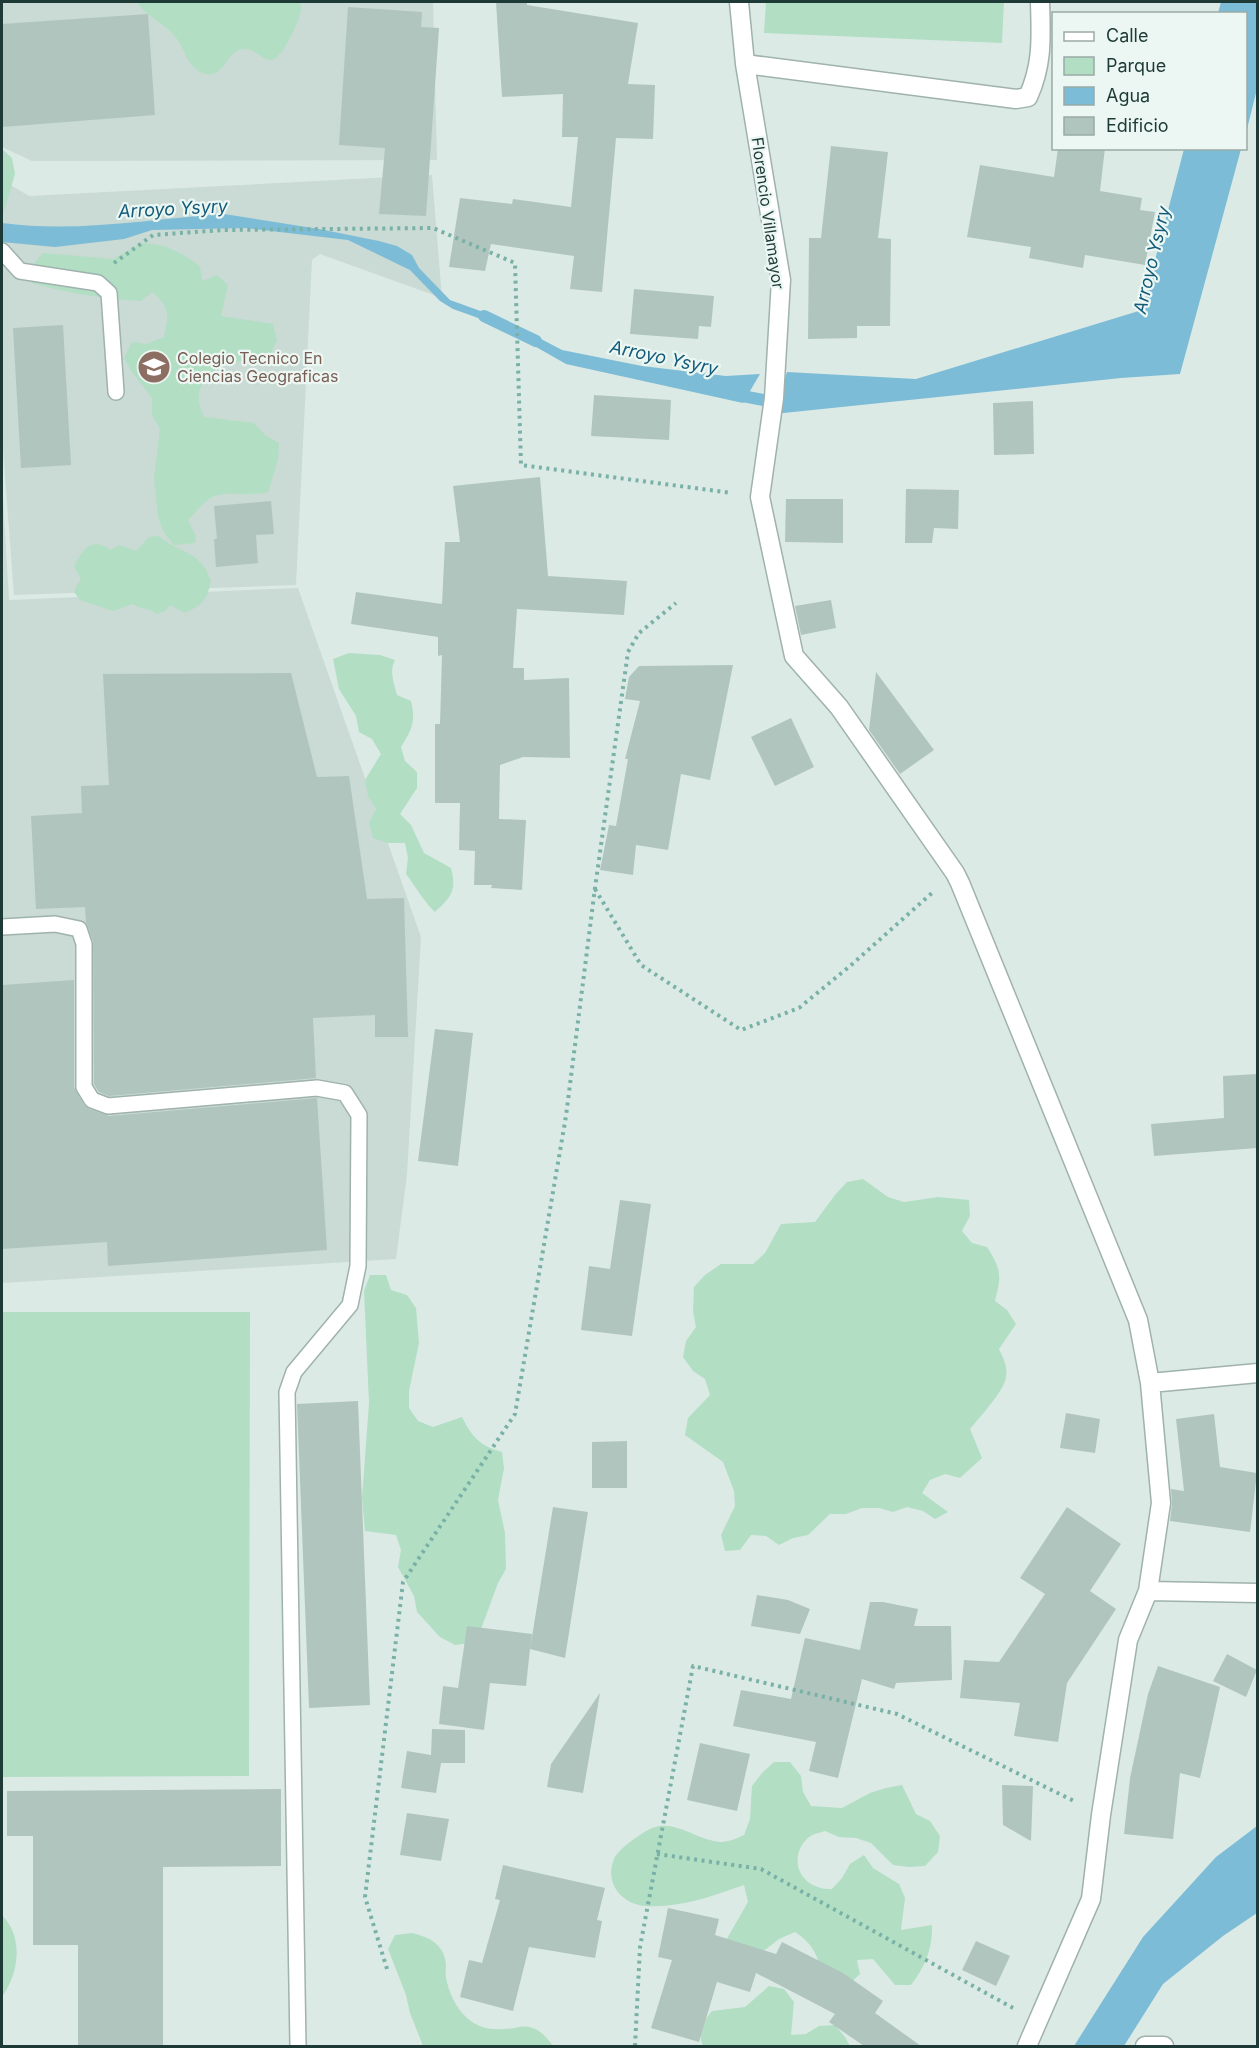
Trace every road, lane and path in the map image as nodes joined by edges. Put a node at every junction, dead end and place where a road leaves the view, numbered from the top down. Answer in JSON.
{"nodes":[{"id":1,"x":739,"y":2,"type":"edge"},
{"id":2,"x":1040,"y":2,"type":"edge"},
{"id":3,"x":745,"y":64,"type":"junction"},
{"id":4,"x":2,"y":251,"type":"edge"},
{"id":5,"x":106,"y":268,"type":"dead end"},
{"id":6,"x":116,"y":392,"type":"dead end"},
{"id":7,"x":760,"y":497,"type":"junction"},
{"id":8,"x":676,"y":603,"type":"dead end"},
{"id":9,"x":955,"y":873,"type":"junction"},
{"id":10,"x":595,"y":888,"type":"junction"},
{"id":11,"x":2,"y":927,"type":"edge"},
{"id":12,"x":1257,"y":1373,"type":"edge"},
{"id":13,"x":1150,"y":1383,"type":"junction"},
{"id":14,"x":1149,"y":1591,"type":"junction"},
{"id":15,"x":1257,"y":1593,"type":"edge"},
{"id":16,"x":1101,"y":1815,"type":"junction"},
{"id":17,"x":657,"y":1854,"type":"junction"},
{"id":18,"x":387,"y":1969,"type":"dead end"},
{"id":19,"x":1038,"y":2021,"type":"junction"},
{"id":20,"x":298,"y":2046,"type":"edge"},
{"id":21,"x":635,"y":2046,"type":"edge"},
{"id":22,"x":1027,"y":2046,"type":"edge"},
{"id":23,"x":1145,"y":2046,"type":"edge"},
{"id":24,"x":1164,"y":2046,"type":"edge"}],
"edges":[{"from":1,"to":3,"type":"street","name":"Florencio Villamayor"},
{"from":2,"to":3,"type":"street"},
{"from":3,"to":7,"type":"street","name":"Florencio Villamayor"},
{"from":4,"to":6,"type":"lane"},
{"from":5,"to":7,"type":"path"},
{"from":7,"to":9,"type":"street","name":"Florencio Villamayor"},
{"from":8,"to":10,"type":"path"},
{"from":9,"to":10,"type":"path"},
{"from":9,"to":13,"type":"street","name":"Florencio Villamayor"},
{"from":10,"to":18,"type":"path"},
{"from":11,"to":20,"type":"lane"},
{"from":12,"to":13,"type":"street"},
{"from":13,"to":14,"type":"street","name":"Florencio Villamayor"},
{"from":14,"to":15,"type":"street"},
{"from":14,"to":16,"type":"street","name":"Florencio Villamayor"},
{"from":16,"to":17,"type":"path"},
{"from":16,"to":19,"type":"street","name":"Florencio Villamayor"},
{"from":17,"to":19,"type":"path"},
{"from":17,"to":21,"type":"path"},
{"from":19,"to":22,"type":"street","name":"Florencio Villamayor"},
{"from":23,"to":24,"type":"street"}]}
